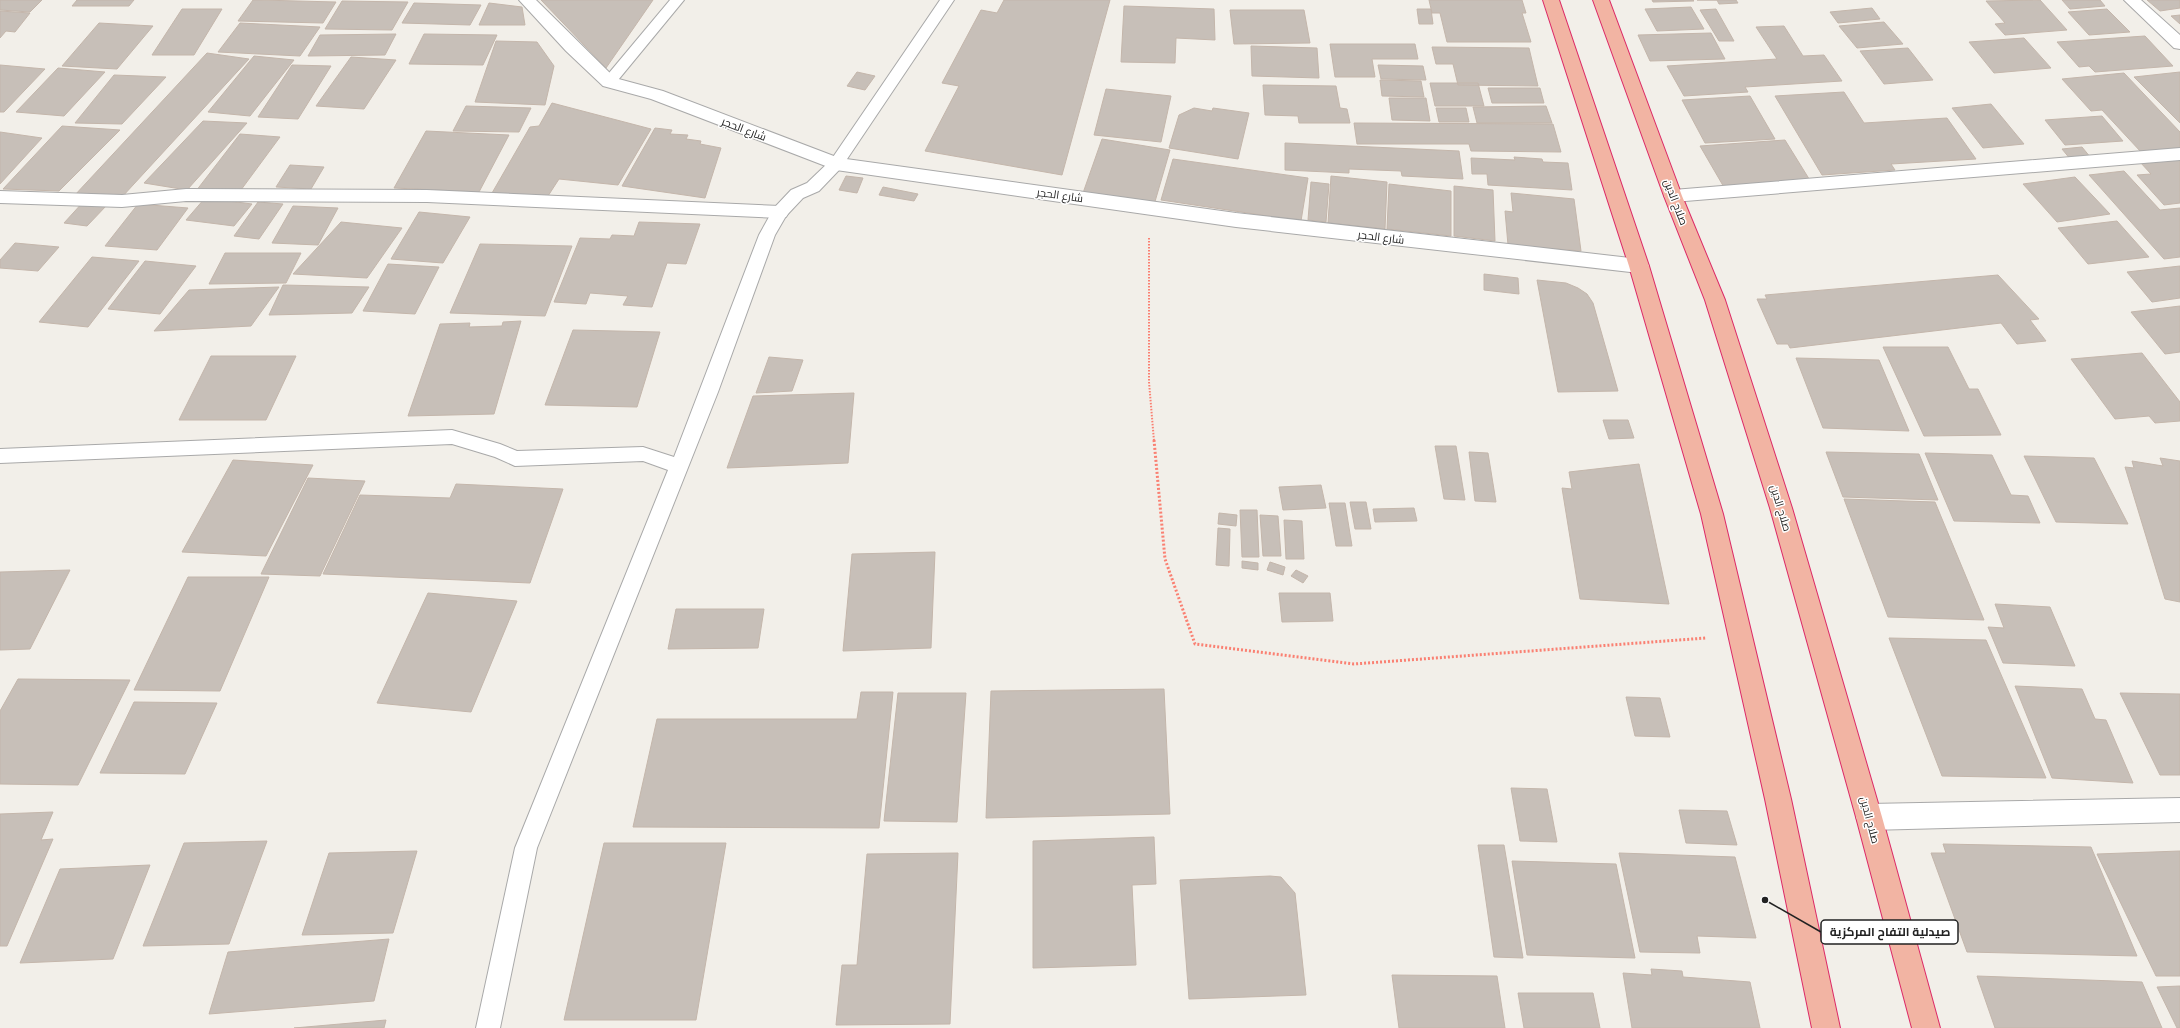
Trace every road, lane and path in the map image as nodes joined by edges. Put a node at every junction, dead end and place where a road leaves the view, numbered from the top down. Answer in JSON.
{"nodes":[{"id":1,"x":527,"y":0,"type":"edge"},
{"id":2,"x":677,"y":0,"type":"edge"},
{"id":3,"x":947,"y":0,"type":"edge"},
{"id":4,"x":1552,"y":0,"type":"edge"},
{"id":5,"x":1601,"y":0,"type":"edge"},
{"id":6,"x":2132,"y":0,"type":"edge"},
{"id":7,"x":2180,"y":44,"type":"edge"},
{"id":8,"x":609,"y":82,"type":"junction"},
{"id":9,"x":2180,"y":154,"type":"edge"},
{"id":10,"x":836,"y":164,"type":"junction"},
{"id":11,"x":1673,"y":196,"type":"junction"},
{"id":12,"x":0,"y":197,"type":"edge"},
{"id":13,"x":1150,"y":208,"type":"junction"},
{"id":14,"x":780,"y":212,"type":"junction"},
{"id":15,"x":1639,"y":266,"type":"junction"},
{"id":16,"x":0,"y":456,"type":"edge"},
{"id":17,"x":679,"y":466,"type":"junction"},
{"id":18,"x":1740,"y":636,"type":"junction"},
{"id":19,"x":2180,"y":810,"type":"edge"},
{"id":20,"x":1869,"y":817,"type":"junction"},
{"id":21,"x":488,"y":1028,"type":"edge"},
{"id":22,"x":1826,"y":1028,"type":"edge"},
{"id":23,"x":1926,"y":1028,"type":"edge"}],
"edges":[{"from":1,"to":8,"type":"street","name":"شارع الحجر"},
{"from":2,"to":8,"type":"lane"},
{"from":3,"to":10,"type":"lane"},
{"from":4,"to":15,"type":"highway"},
{"from":5,"to":11,"type":"highway","name":"صلاح الدين"},
{"from":6,"to":7,"type":"street"},
{"from":8,"to":10,"type":"street","name":"شارع الحجر"},
{"from":9,"to":11,"type":"street"},
{"from":10,"to":13,"type":"street","name":"شارع الحجر"},
{"from":10,"to":14,"type":"lane"},
{"from":11,"to":20,"type":"highway","name":"صلاح الدين"},
{"from":12,"to":14,"type":"street"},
{"from":13,"to":15,"type":"street","name":"شارع الحجر"},
{"from":13,"to":18,"type":"path"},
{"from":14,"to":17,"type":"lane"},
{"from":15,"to":18,"type":"highway"},
{"from":16,"to":17,"type":"lane"},
{"from":17,"to":21,"type":"lane"},
{"from":18,"to":22,"type":"highway"},
{"from":19,"to":20,"type":"street"},
{"from":20,"to":23,"type":"highway","name":"صلاح الدين"}]}
